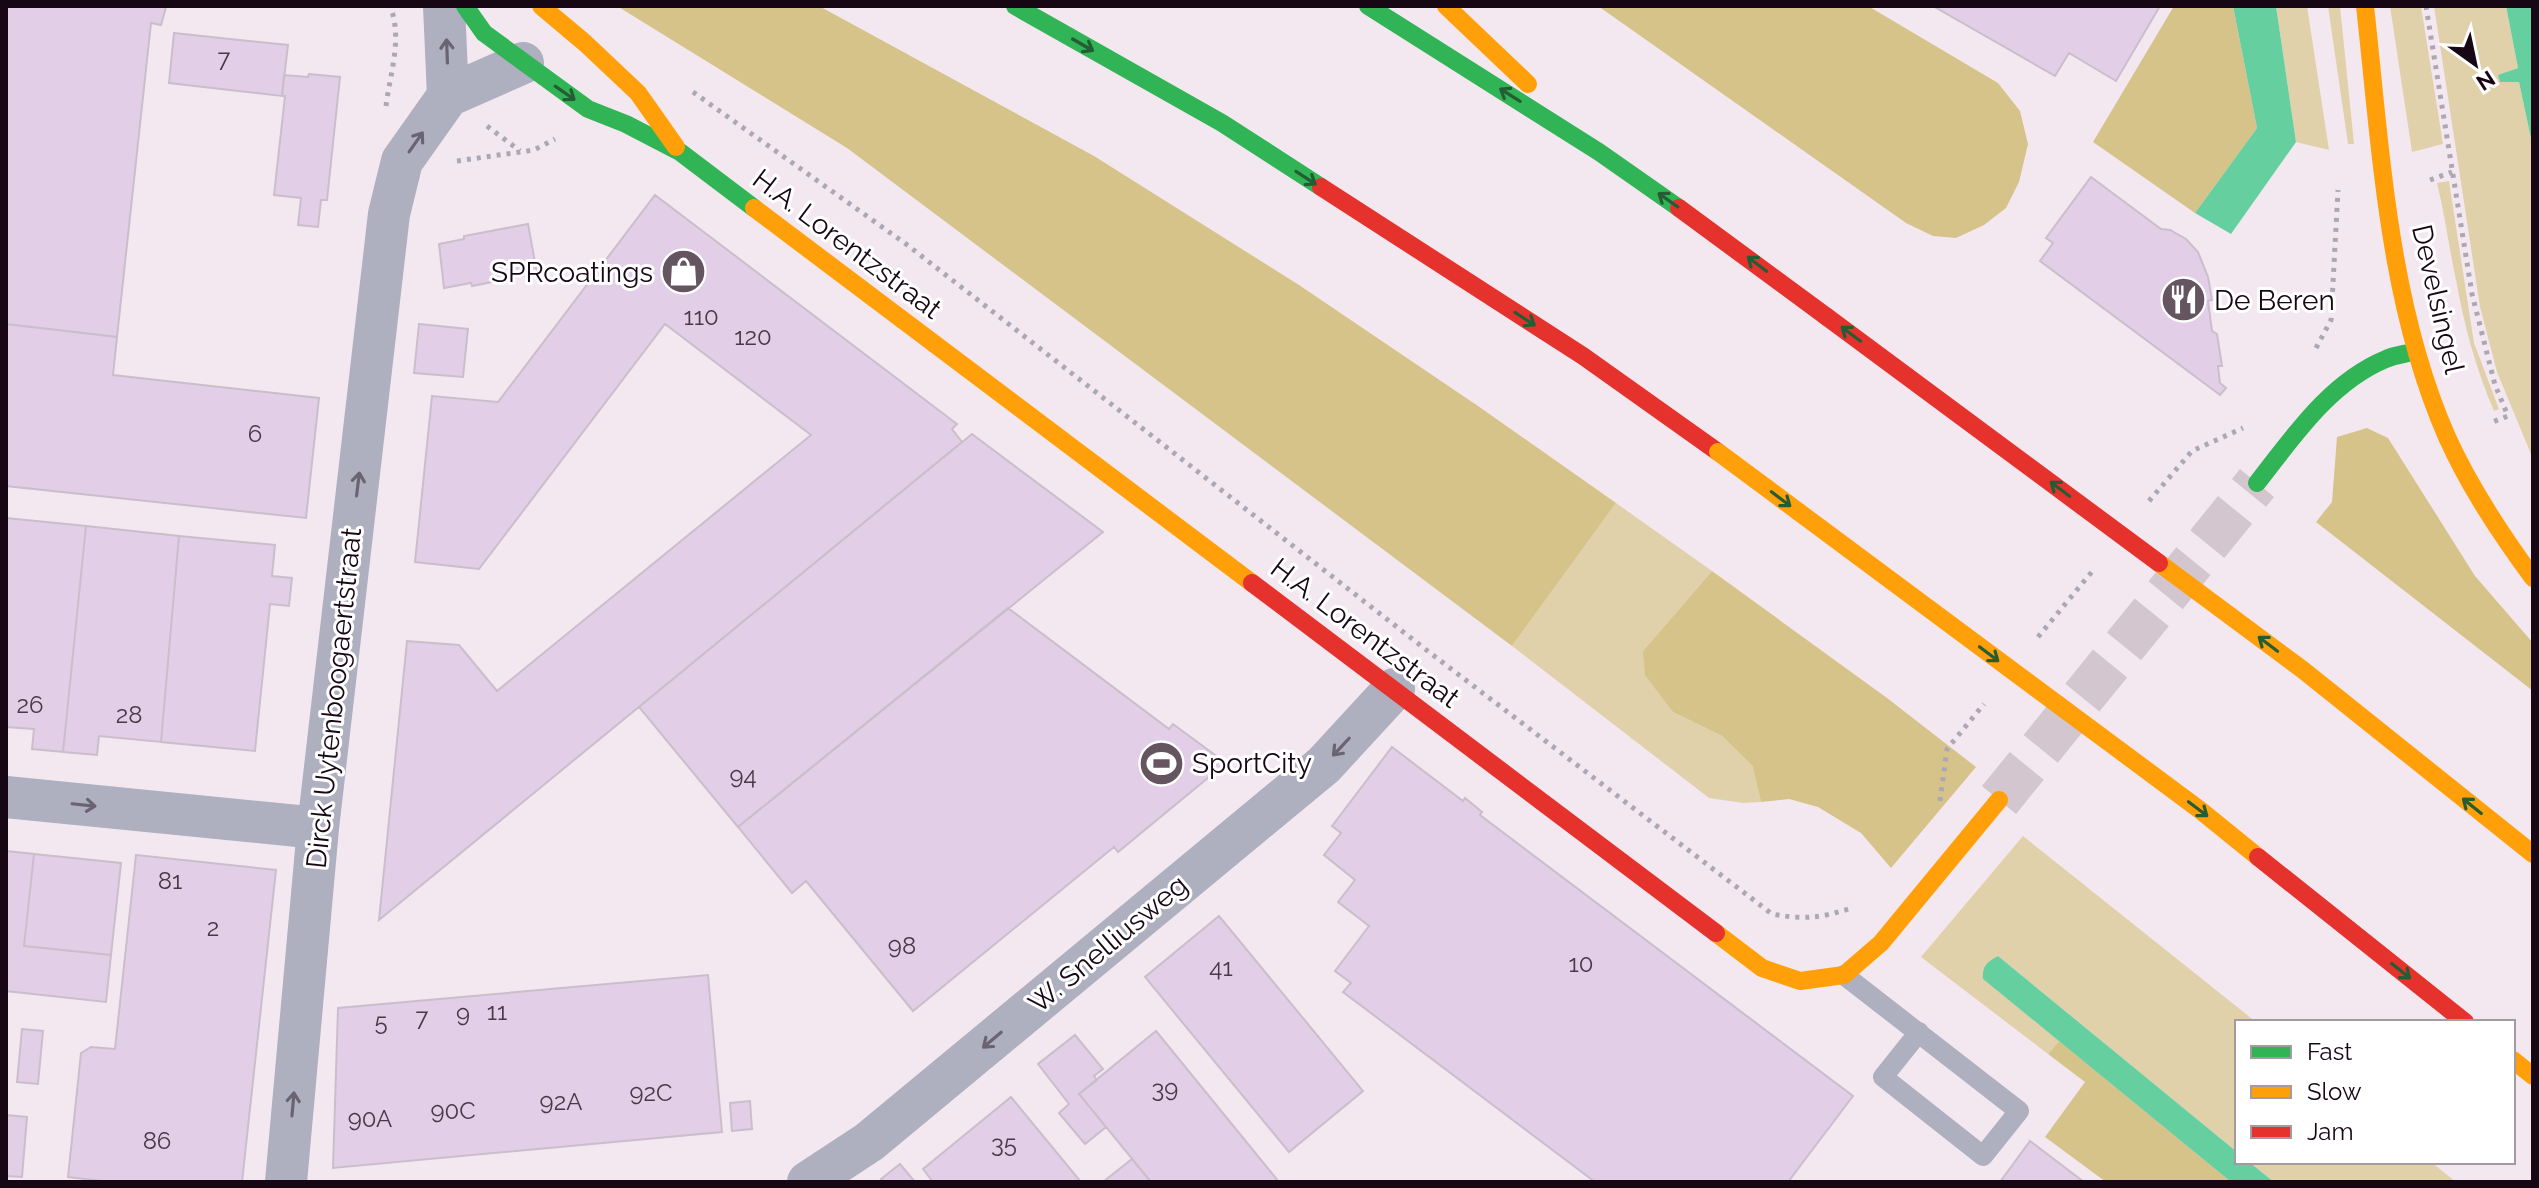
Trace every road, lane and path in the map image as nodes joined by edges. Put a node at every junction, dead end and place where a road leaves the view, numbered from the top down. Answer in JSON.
{"nodes":[{"id":1,"x":390,"y":6,"type":"edge"},
{"id":2,"x":444,"y":6,"type":"edge"},
{"id":3,"x":465,"y":6,"type":"edge"},
{"id":4,"x":541,"y":6,"type":"edge"},
{"id":5,"x":1015,"y":6,"type":"edge"},
{"id":6,"x":1368,"y":6,"type":"edge"},
{"id":7,"x":1446,"y":6,"type":"edge"},
{"id":8,"x":2365,"y":6,"type":"edge"},
{"id":9,"x":2426,"y":6,"type":"edge"},
{"id":10,"x":395,"y":53,"type":"dead end"},
{"id":11,"x":523,"y":63,"type":"junction"},
{"id":12,"x":685,"y":86,"type":"dead end"},
{"id":13,"x":448,"y":96,"type":"junction"},
{"id":14,"x":588,"y":109,"type":"junction"},
{"id":15,"x":680,"y":152,"type":"junction"},
{"id":16,"x":1599,"y":152,"type":"junction"},
{"id":17,"x":451,"y":163,"type":"dead end"},
{"id":18,"x":2416,"y":351,"type":"junction"},
{"id":19,"x":2490,"y":423,"type":"dead end"},
{"id":20,"x":2257,"y":483,"type":"tunnel mouth"},
{"id":21,"x":2533,"y":578,"type":"edge"},
{"id":22,"x":1429,"y":652,"type":"dead end"},
{"id":23,"x":1394,"y":689,"type":"junction"},
{"id":24,"x":6,"y":797,"type":"edge"},
{"id":25,"x":1999,"y":800,"type":"tunnel mouth"},
{"id":26,"x":318,"y":828,"type":"junction"},
{"id":27,"x":2533,"y":854,"type":"edge"},
{"id":28,"x":1844,"y":975,"type":"junction"},
{"id":29,"x":2462,"y":1020,"type":"edge"},
{"id":30,"x":1919,"y":1032,"type":"junction"},
{"id":31,"x":2515,"y":1062,"type":"edge"},
{"id":32,"x":2533,"y":1076,"type":"edge"},
{"id":33,"x":286,"y":1182,"type":"edge"},
{"id":34,"x":808,"y":1182,"type":"edge"}],
"edges":[{"from":1,"to":10,"type":"path"},
{"from":13,"to":2,"type":"street","one_way":true},
{"from":3,"to":11,"type":"main road","name":"H.A. Lorentzstraat"},
{"from":4,"to":15,"type":"main road","name":"H.A. Lorentzstraat"},
{"from":5,"to":29,"type":"main road","one_way":true,"bridge":true},
{"from":16,"to":6,"type":"main road","one_way":true},
{"from":7,"to":16,"type":"main road"},
{"from":8,"to":18,"type":"main road","name":"Develsingel"},
{"from":9,"to":19,"type":"path"},
{"from":11,"to":13,"type":"street"},
{"from":11,"to":14,"type":"main road","name":"H.A. Lorentzstraat","one_way":true},
{"from":12,"to":22,"type":"path","name":"H.A. Lorentzstraat"},
{"from":26,"to":13,"type":"street","name":"Dirck Uytenboogaertstraat","one_way":true},
{"from":14,"to":15,"type":"main road","name":"H.A. Lorentzstraat"},
{"from":14,"to":17,"type":"path"},
{"from":15,"to":23,"type":"main road","name":"H.A. Lorentzstraat"},
{"from":27,"to":16,"type":"main road","one_way":true,"bridge":true},
{"from":18,"to":20,"type":"main road"},
{"from":18,"to":21,"type":"main road","name":"Develsingel"},
{"from":23,"to":28,"type":"main road","name":"H.A. Lorentzstraat"},
{"from":23,"to":34,"type":"street","name":"W. Snelliusweg","one_way":true},
{"from":24,"to":26,"type":"street","one_way":true},
{"from":25,"to":28,"type":"main road"},
{"from":33,"to":26,"type":"street","name":"Dirck Uytenboogaertstraat","one_way":true},
{"from":28,"to":30,"type":"lane"},
{"from":30,"to":30,"type":"lane"},
{"from":31,"to":32,"type":"main road"}]}
